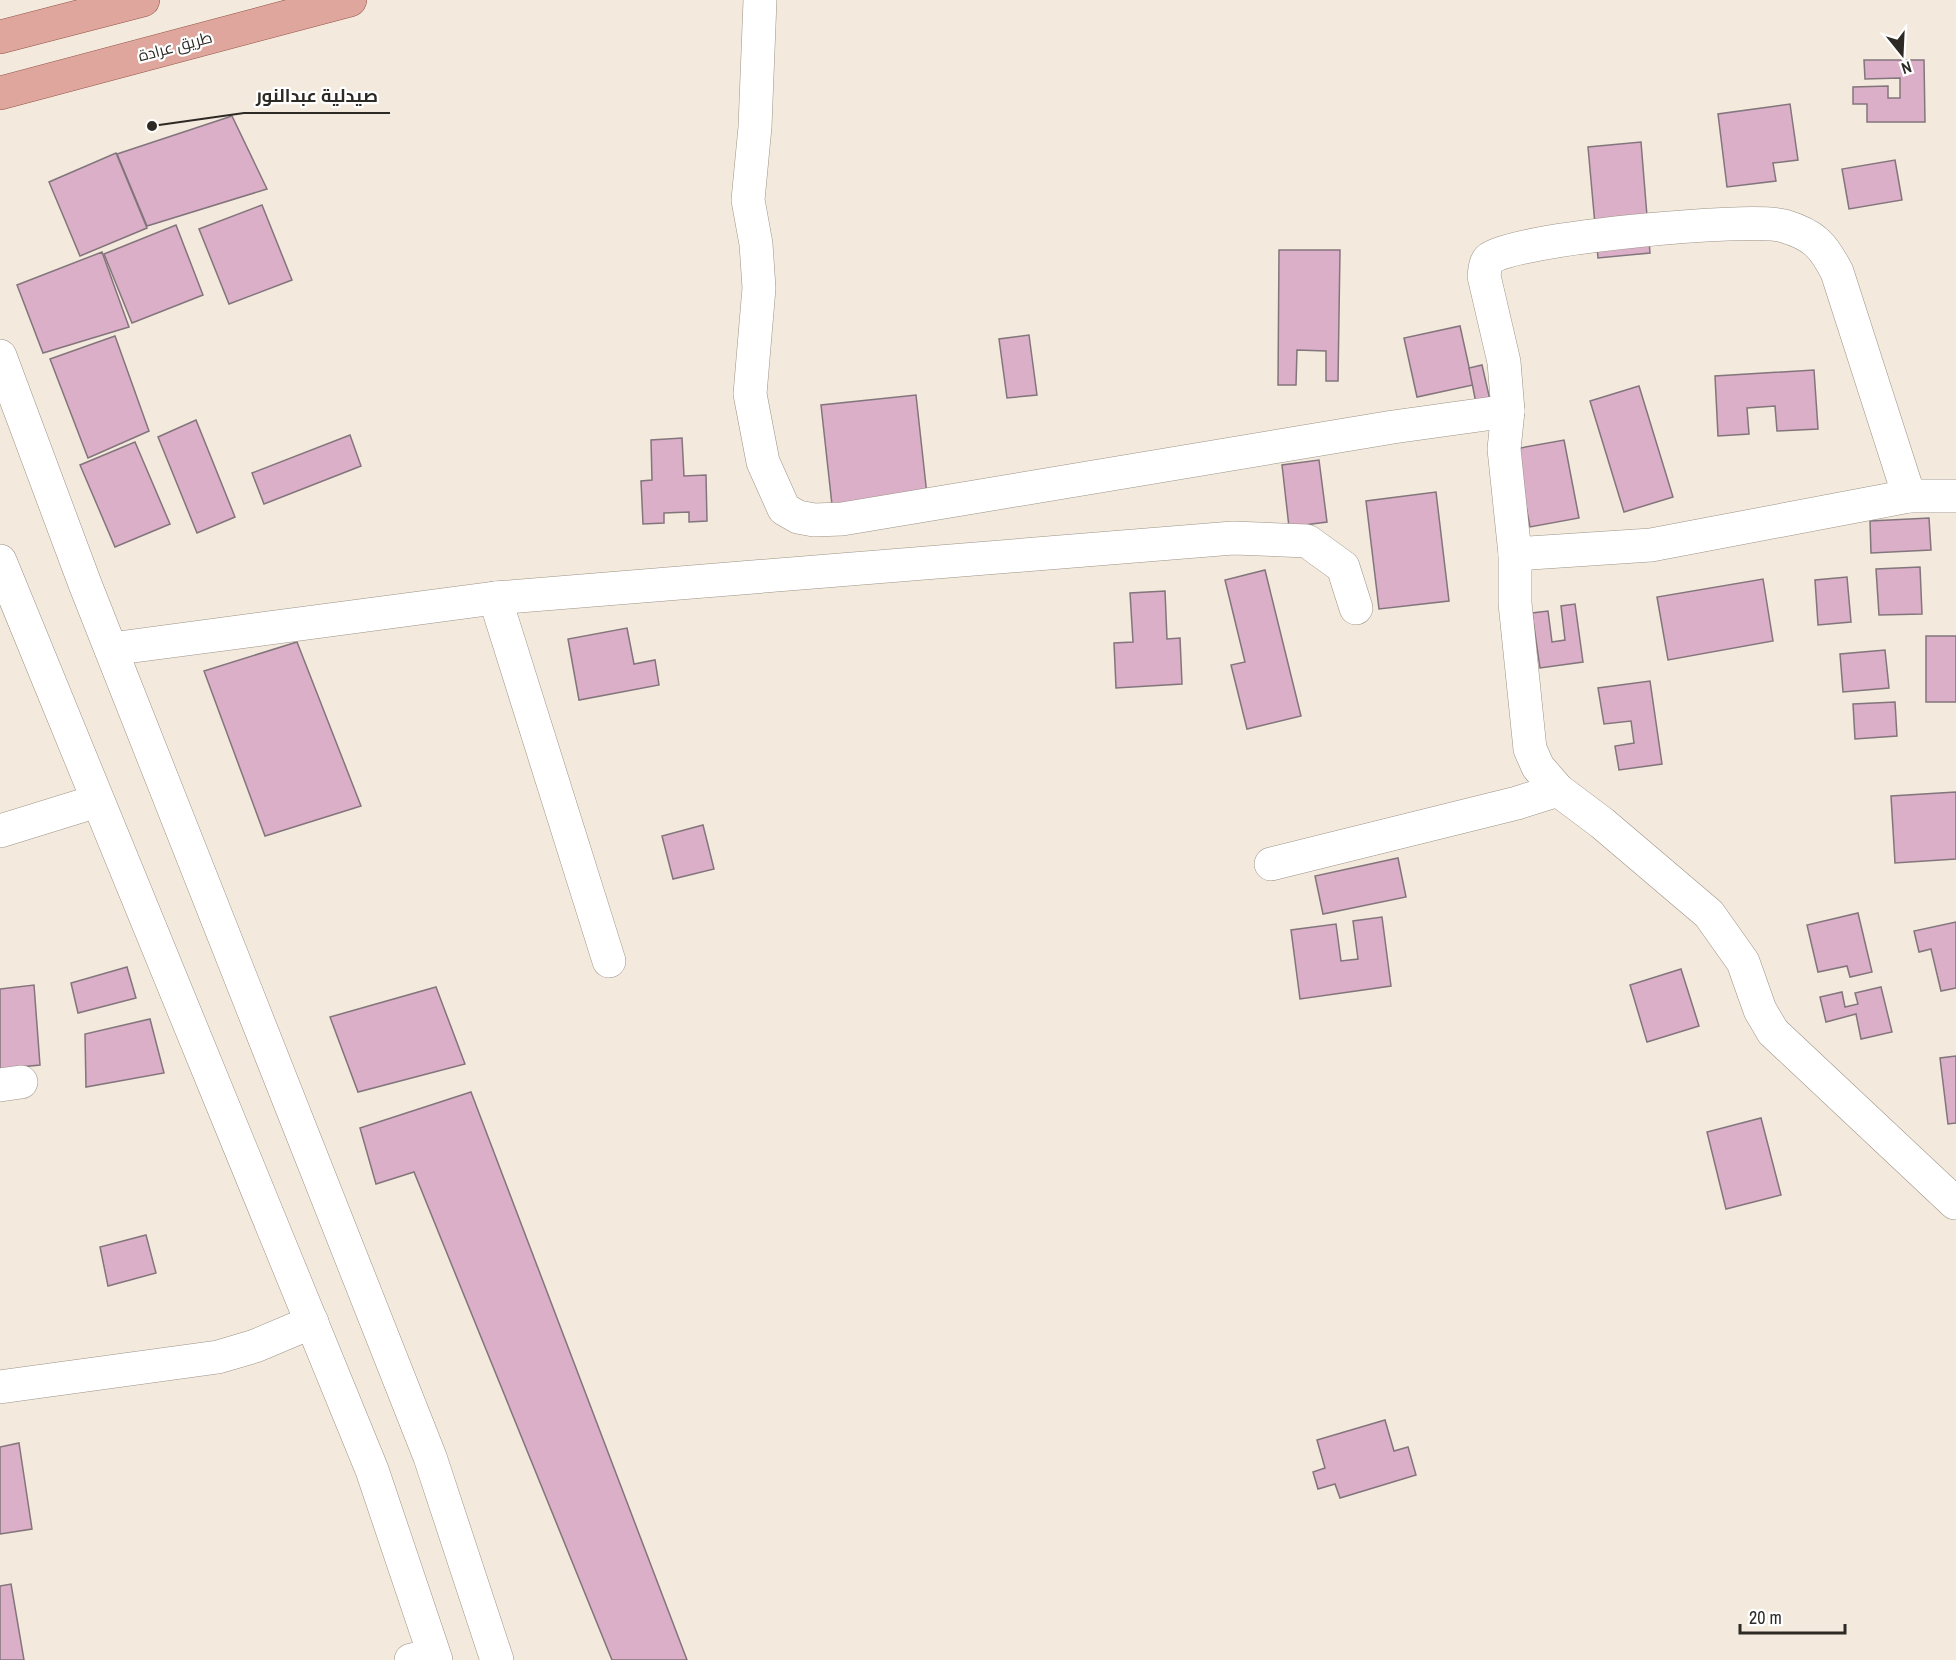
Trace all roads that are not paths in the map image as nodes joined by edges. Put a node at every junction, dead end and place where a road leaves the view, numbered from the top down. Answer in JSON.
{"nodes":[{"id":1,"x":143,"y":0,"type":"edge"},
{"id":2,"x":350,"y":0,"type":"edge"},
{"id":3,"x":760,"y":0,"type":"edge"},
{"id":4,"x":0,"y":37,"type":"edge"},
{"id":5,"x":0,"y":93,"type":"edge"},
{"id":6,"x":0,"y":356,"type":"edge"},
{"id":7,"x":1508,"y":411,"type":"junction"},
{"id":8,"x":1909,"y":496,"type":"junction"},
{"id":9,"x":1956,"y":496,"type":"edge"},
{"id":10,"x":1515,"y":554,"type":"junction"},
{"id":11,"x":0,"y":561,"type":"edge"},
{"id":12,"x":495,"y":598,"type":"junction"},
{"id":13,"x":1356,"y":608,"type":"dead end"},
{"id":14,"x":111,"y":649,"type":"junction"},
{"id":15,"x":1558,"y":790,"type":"junction"},
{"id":16,"x":97,"y":801,"type":"junction"},
{"id":17,"x":0,"y":831,"type":"edge"},
{"id":18,"x":1271,"y":864,"type":"dead end"},
{"id":19,"x":609,"y":960,"type":"dead end"},
{"id":20,"x":1955,"y":1203,"type":"edge"},
{"id":21,"x":312,"y":1322,"type":"junction"},
{"id":22,"x":0,"y":1388,"type":"edge"},
{"id":23,"x":427,"y":1658,"type":"edge"},
{"id":24,"x":497,"y":1660,"type":"edge"}],
"edges":[{"from":1,"to":4,"type":"main road"},
{"from":2,"to":5,"type":"main road","name":"طريق عرادة"},
{"from":3,"to":7,"type":"street"},
{"from":6,"to":14,"type":"street"},
{"from":7,"to":8,"type":"street"},
{"from":7,"to":10,"type":"street"},
{"from":8,"to":9,"type":"street"},
{"from":8,"to":10,"type":"street"},
{"from":10,"to":15,"type":"street"},
{"from":11,"to":16,"type":"street"},
{"from":12,"to":13,"type":"street"},
{"from":12,"to":14,"type":"street"},
{"from":12,"to":19,"type":"street"},
{"from":14,"to":24,"type":"street"},
{"from":15,"to":18,"type":"street"},
{"from":15,"to":20,"type":"street"},
{"from":16,"to":17,"type":"street"},
{"from":16,"to":21,"type":"street"},
{"from":21,"to":22,"type":"street"},
{"from":21,"to":23,"type":"street"}]}
